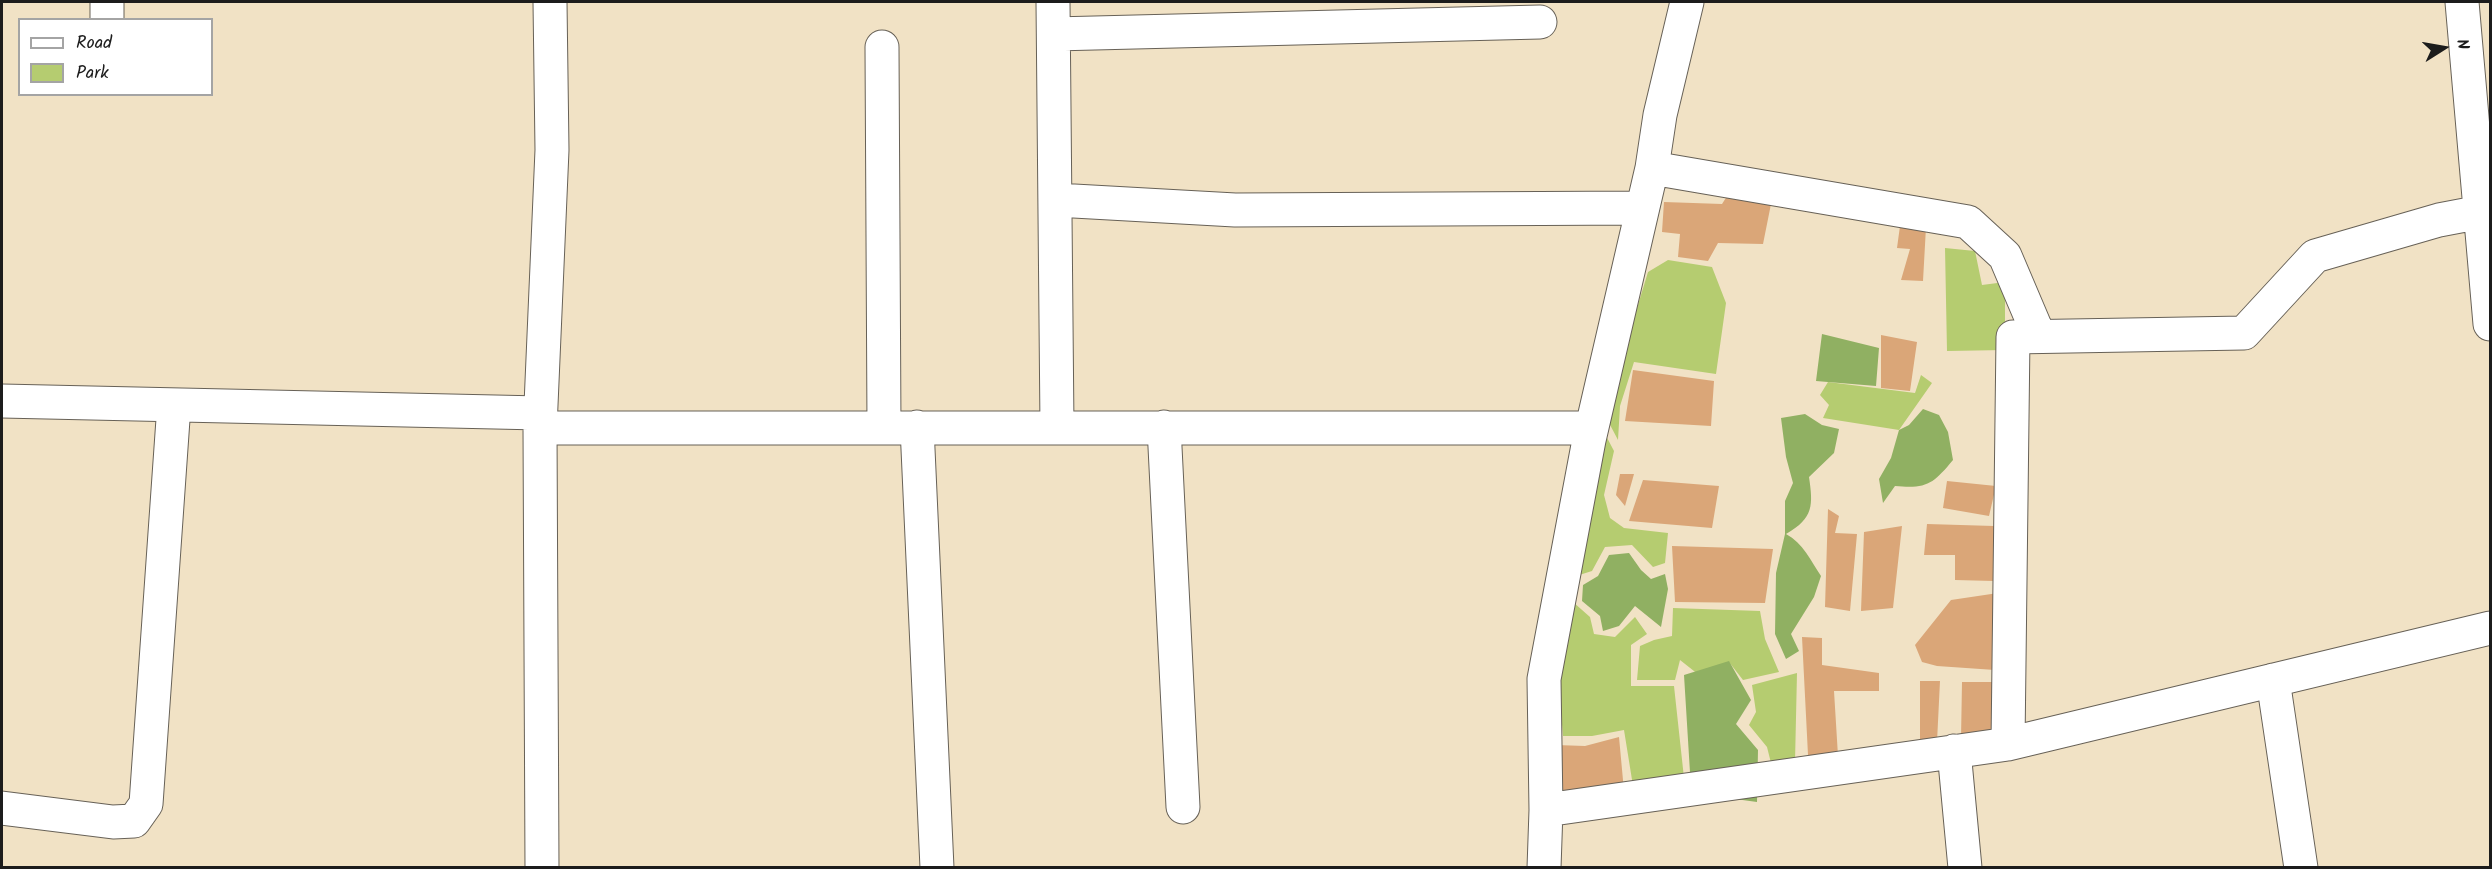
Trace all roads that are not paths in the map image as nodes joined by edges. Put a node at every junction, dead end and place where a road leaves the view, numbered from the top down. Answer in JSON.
{"nodes":[{"id":1,"x":107,"y":2,"type":"edge"},
{"id":2,"x":550,"y":2,"type":"edge"},
{"id":3,"x":1053,"y":2,"type":"edge"},
{"id":4,"x":1688,"y":2,"type":"edge"},
{"id":5,"x":2462,"y":2,"type":"edge"},
{"id":6,"x":107,"y":18,"type":"edge"},
{"id":7,"x":1540,"y":22,"type":"dead end"},
{"id":8,"x":1054,"y":34,"type":"junction"},
{"id":9,"x":882,"y":47,"type":"dead end"},
{"id":10,"x":1652,"y":168,"type":"junction"},
{"id":11,"x":1056,"y":200,"type":"junction"},
{"id":12,"x":1642,"y":208,"type":"junction"},
{"id":13,"x":2481,"y":212,"type":"junction"},
{"id":14,"x":2490,"y":324,"type":"edge"},
{"id":15,"x":2039,"y":336,"type":"junction"},
{"id":16,"x":2,"y":401,"type":"edge"},
{"id":17,"x":174,"y":405,"type":"junction"},
{"id":18,"x":540,"y":421,"type":"junction"},
{"id":19,"x":1164,"y":426,"type":"junction"},
{"id":20,"x":918,"y":427,"type":"junction"},
{"id":21,"x":1057,"y":427,"type":"junction"},
{"id":22,"x":884,"y":428,"type":"junction"},
{"id":23,"x":1592,"y":428,"type":"junction"},
{"id":24,"x":2490,"y":627,"type":"edge"},
{"id":25,"x":2272,"y":680,"type":"junction"},
{"id":26,"x":2008,"y":744,"type":"junction"},
{"id":27,"x":1954,"y":751,"type":"junction"},
{"id":28,"x":1183,"y":807,"type":"dead end"},
{"id":29,"x":2,"y":808,"type":"edge"},
{"id":30,"x":1546,"y":810,"type":"junction"},
{"id":31,"x":542,"y":867,"type":"edge"},
{"id":32,"x":938,"y":867,"type":"edge"},
{"id":33,"x":1544,"y":867,"type":"edge"},
{"id":34,"x":1965,"y":867,"type":"edge"},
{"id":35,"x":2301,"y":867,"type":"edge"}],
"edges":[{"from":1,"to":6,"type":"street"},
{"from":2,"to":18,"type":"street"},
{"from":3,"to":8,"type":"street"},
{"from":4,"to":10,"type":"street"},
{"from":5,"to":13,"type":"street"},
{"from":7,"to":8,"type":"street"},
{"from":8,"to":11,"type":"street"},
{"from":9,"to":22,"type":"street"},
{"from":10,"to":12,"type":"street"},
{"from":10,"to":15,"type":"street"},
{"from":11,"to":12,"type":"street"},
{"from":11,"to":21,"type":"street"},
{"from":12,"to":23,"type":"street"},
{"from":13,"to":14,"type":"street"},
{"from":13,"to":15,"type":"street"},
{"from":15,"to":26,"type":"street"},
{"from":16,"to":17,"type":"street"},
{"from":17,"to":18,"type":"street"},
{"from":17,"to":29,"type":"street"},
{"from":18,"to":22,"type":"street"},
{"from":18,"to":31,"type":"street"},
{"from":19,"to":21,"type":"street"},
{"from":19,"to":23,"type":"street"},
{"from":19,"to":28,"type":"street"},
{"from":20,"to":21,"type":"street"},
{"from":20,"to":22,"type":"street"},
{"from":20,"to":32,"type":"street"},
{"from":23,"to":30,"type":"street"},
{"from":24,"to":25,"type":"street"},
{"from":25,"to":26,"type":"street"},
{"from":25,"to":35,"type":"street"},
{"from":26,"to":27,"type":"street"},
{"from":27,"to":30,"type":"street"},
{"from":27,"to":34,"type":"street"},
{"from":30,"to":33,"type":"street"}]}
